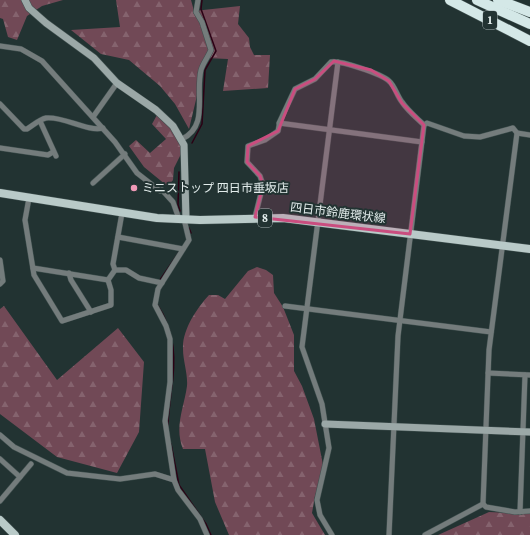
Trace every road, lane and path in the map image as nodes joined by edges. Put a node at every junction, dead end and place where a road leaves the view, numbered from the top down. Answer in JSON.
{"nodes":[{"id":1,"x":25,"y":0,"type":"edge"},
{"id":2,"x":198,"y":0,"type":"edge"},
{"id":3,"x":450,"y":0,"type":"edge"},
{"id":4,"x":477,"y":0,"type":"edge"},
{"id":5,"x":498,"y":0,"type":"edge"},
{"id":6,"x":530,"y":12,"type":"edge"},
{"id":7,"x":530,"y":24,"type":"edge"},
{"id":8,"x":530,"y":41,"type":"edge"},
{"id":9,"x":0,"y":46,"type":"edge"},
{"id":10,"x":338,"y":62,"type":"junction"},
{"id":11,"x":117,"y":83,"type":"junction"},
{"id":12,"x":0,"y":104,"type":"edge"},
{"id":13,"x":93,"y":117,"type":"junction"},
{"id":14,"x":40,"y":121,"type":"junction"},
{"id":15,"x":280,"y":123,"type":"junction"},
{"id":16,"x":424,"y":125,"type":"junction"},
{"id":17,"x":103,"y":128,"type":"junction"},
{"id":18,"x":329,"y":130,"type":"junction"},
{"id":19,"x":517,"y":133,"type":"junction"},
{"id":20,"x":530,"y":135,"type":"edge"},
{"id":21,"x":182,"y":139,"type":"junction"},
{"id":22,"x":422,"y":142,"type":"junction"},
{"id":23,"x":0,"y":148,"type":"edge"},
{"id":24,"x":124,"y":154,"type":"junction"},
{"id":25,"x":94,"y":183,"type":"dead end"},
{"id":26,"x":0,"y":193,"type":"edge"},
{"id":27,"x":29,"y":198,"type":"junction"},
{"id":28,"x":122,"y":213,"type":"junction"},
{"id":29,"x":255,"y":217,"type":"junction"},
{"id":30,"x":183,"y":219,"type":"junction"},
{"id":31,"x":318,"y":222,"type":"junction"},
{"id":32,"x":410,"y":234,"type":"junction"},
{"id":33,"x":118,"y":237,"type":"junction"},
{"id":34,"x":503,"y":246,"type":"junction"},
{"id":35,"x":183,"y":249,"type":"junction"},
{"id":36,"x":530,"y":249,"type":"edge"},
{"id":37,"x":0,"y":260,"type":"edge"},
{"id":38,"x":33,"y":268,"type":"junction"},
{"id":39,"x":115,"y":270,"type":"junction"},
{"id":40,"x":69,"y":273,"type":"junction"},
{"id":41,"x":1,"y":276,"type":"edge"},
{"id":42,"x":108,"y":280,"type":"junction"},
{"id":43,"x":160,"y":282,"type":"junction"},
{"id":44,"x":0,"y":284,"type":"edge"},
{"id":45,"x":285,"y":306,"type":"dead end"},
{"id":46,"x":307,"y":309,"type":"junction"},
{"id":47,"x":91,"y":312,"type":"junction"},
{"id":48,"x":399,"y":321,"type":"junction"},
{"id":49,"x":491,"y":332,"type":"junction"},
{"id":50,"x":488,"y":373,"type":"junction"},
{"id":51,"x":528,"y":375,"type":"edge"},
{"id":52,"x":527,"y":394,"type":"edge"},
{"id":53,"x":325,"y":424,"type":"junction"},
{"id":54,"x":394,"y":426,"type":"junction"},
{"id":55,"x":486,"y":431,"type":"junction"},
{"id":56,"x":526,"y":432,"type":"edge"},
{"id":57,"x":0,"y":435,"type":"edge"},
{"id":58,"x":0,"y":459,"type":"edge"},
{"id":59,"x":31,"y":464,"type":"dead end"},
{"id":60,"x":20,"y":477,"type":"junction"},
{"id":61,"x":174,"y":480,"type":"junction"},
{"id":62,"x":0,"y":501,"type":"edge"},
{"id":63,"x":483,"y":504,"type":"junction"},
{"id":64,"x":530,"y":511,"type":"edge"},
{"id":65,"x":520,"y":512,"type":"junction"},
{"id":66,"x":0,"y":520,"type":"edge"},
{"id":67,"x":11,"y":534,"type":"edge"},
{"id":68,"x":207,"y":535,"type":"edge"},
{"id":69,"x":332,"y":535,"type":"edge"},
{"id":70,"x":389,"y":535,"type":"edge"},
{"id":71,"x":424,"y":535,"type":"edge"}],
"edges":[{"from":1,"to":11,"type":"street"},
{"from":2,"to":21,"type":"street"},
{"from":3,"to":8,"type":"highway","number":"1"},
{"from":4,"to":7,"type":"highway","number":"1"},
{"from":5,"to":6,"type":"highway","number":"1"},
{"from":9,"to":13,"type":"street"},
{"from":10,"to":15,"type":"street"},
{"from":10,"to":16,"type":"street"},
{"from":10,"to":18,"type":"street"},
{"from":11,"to":13,"type":"street"},
{"from":11,"to":21,"type":"street"},
{"from":12,"to":14,"type":"street"},
{"from":13,"to":17,"type":"street"},
{"from":14,"to":17,"type":"street"},
{"from":14,"to":23,"type":"street"},
{"from":15,"to":18,"type":"street"},
{"from":15,"to":29,"type":"street"},
{"from":16,"to":19,"type":"street"},
{"from":16,"to":22,"type":"street"},
{"from":17,"to":24,"type":"street"},
{"from":18,"to":22,"type":"street"},
{"from":18,"to":31,"type":"street"},
{"from":19,"to":20,"type":"street"},
{"from":19,"to":34,"type":"street"},
{"from":21,"to":30,"type":"street"},
{"from":22,"to":32,"type":"street"},
{"from":24,"to":25,"type":"street"},
{"from":24,"to":30,"type":"street"},
{"from":26,"to":27,"type":"main road","name":"四日市鈴鹿環状線","number":"8"},
{"from":27,"to":28,"type":"main road","name":"四日市鈴鹿環状線","number":"8"},
{"from":27,"to":38,"type":"street"},
{"from":28,"to":30,"type":"main road","name":"四日市鈴鹿環状線","number":"8"},
{"from":28,"to":33,"type":"street"},
{"from":29,"to":30,"type":"main road","name":"四日市鈴鹿環状線","number":"8"},
{"from":29,"to":31,"type":"main road","name":"四日市鈴鹿環状線","number":"8"},
{"from":30,"to":35,"type":"street"},
{"from":31,"to":32,"type":"main road","name":"四日市鈴鹿環状線","number":"8"},
{"from":31,"to":46,"type":"street"},
{"from":32,"to":34,"type":"main road","name":"四日市鈴鹿環状線","number":"8"},
{"from":32,"to":48,"type":"street"},
{"from":33,"to":35,"type":"street"},
{"from":33,"to":39,"type":"street"},
{"from":34,"to":36,"type":"main road","name":"四日市鈴鹿環状線","number":"8"},
{"from":34,"to":49,"type":"street"},
{"from":35,"to":43,"type":"street"},
{"from":37,"to":41,"type":"street"},
{"from":38,"to":40,"type":"street"},
{"from":38,"to":47,"type":"street"},
{"from":39,"to":42,"type":"street"},
{"from":39,"to":43,"type":"street"},
{"from":40,"to":42,"type":"street"},
{"from":40,"to":47,"type":"street"},
{"from":41,"to":44,"type":"street"},
{"from":42,"to":47,"type":"street"},
{"from":43,"to":61,"type":"street"},
{"from":45,"to":46,"type":"street"},
{"from":46,"to":48,"type":"street"},
{"from":46,"to":53,"type":"street"},
{"from":48,"to":49,"type":"street"},
{"from":48,"to":54,"type":"street"},
{"from":49,"to":50,"type":"street"},
{"from":50,"to":51,"type":"street"},
{"from":50,"to":55,"type":"street"},
{"from":51,"to":52,"type":"street"},
{"from":52,"to":56,"type":"street"},
{"from":53,"to":54,"type":"street"},
{"from":53,"to":69,"type":"street"},
{"from":54,"to":55,"type":"street"},
{"from":54,"to":70,"type":"street"},
{"from":55,"to":56,"type":"street"},
{"from":55,"to":63,"type":"street"},
{"from":56,"to":65,"type":"street"},
{"from":57,"to":61,"type":"street"},
{"from":58,"to":60,"type":"street"},
{"from":59,"to":60,"type":"street"},
{"from":60,"to":62,"type":"street"},
{"from":61,"to":68,"type":"street"},
{"from":63,"to":65,"type":"street"},
{"from":63,"to":71,"type":"street"},
{"from":64,"to":65,"type":"street"},
{"from":66,"to":67,"type":"main road"}]}
